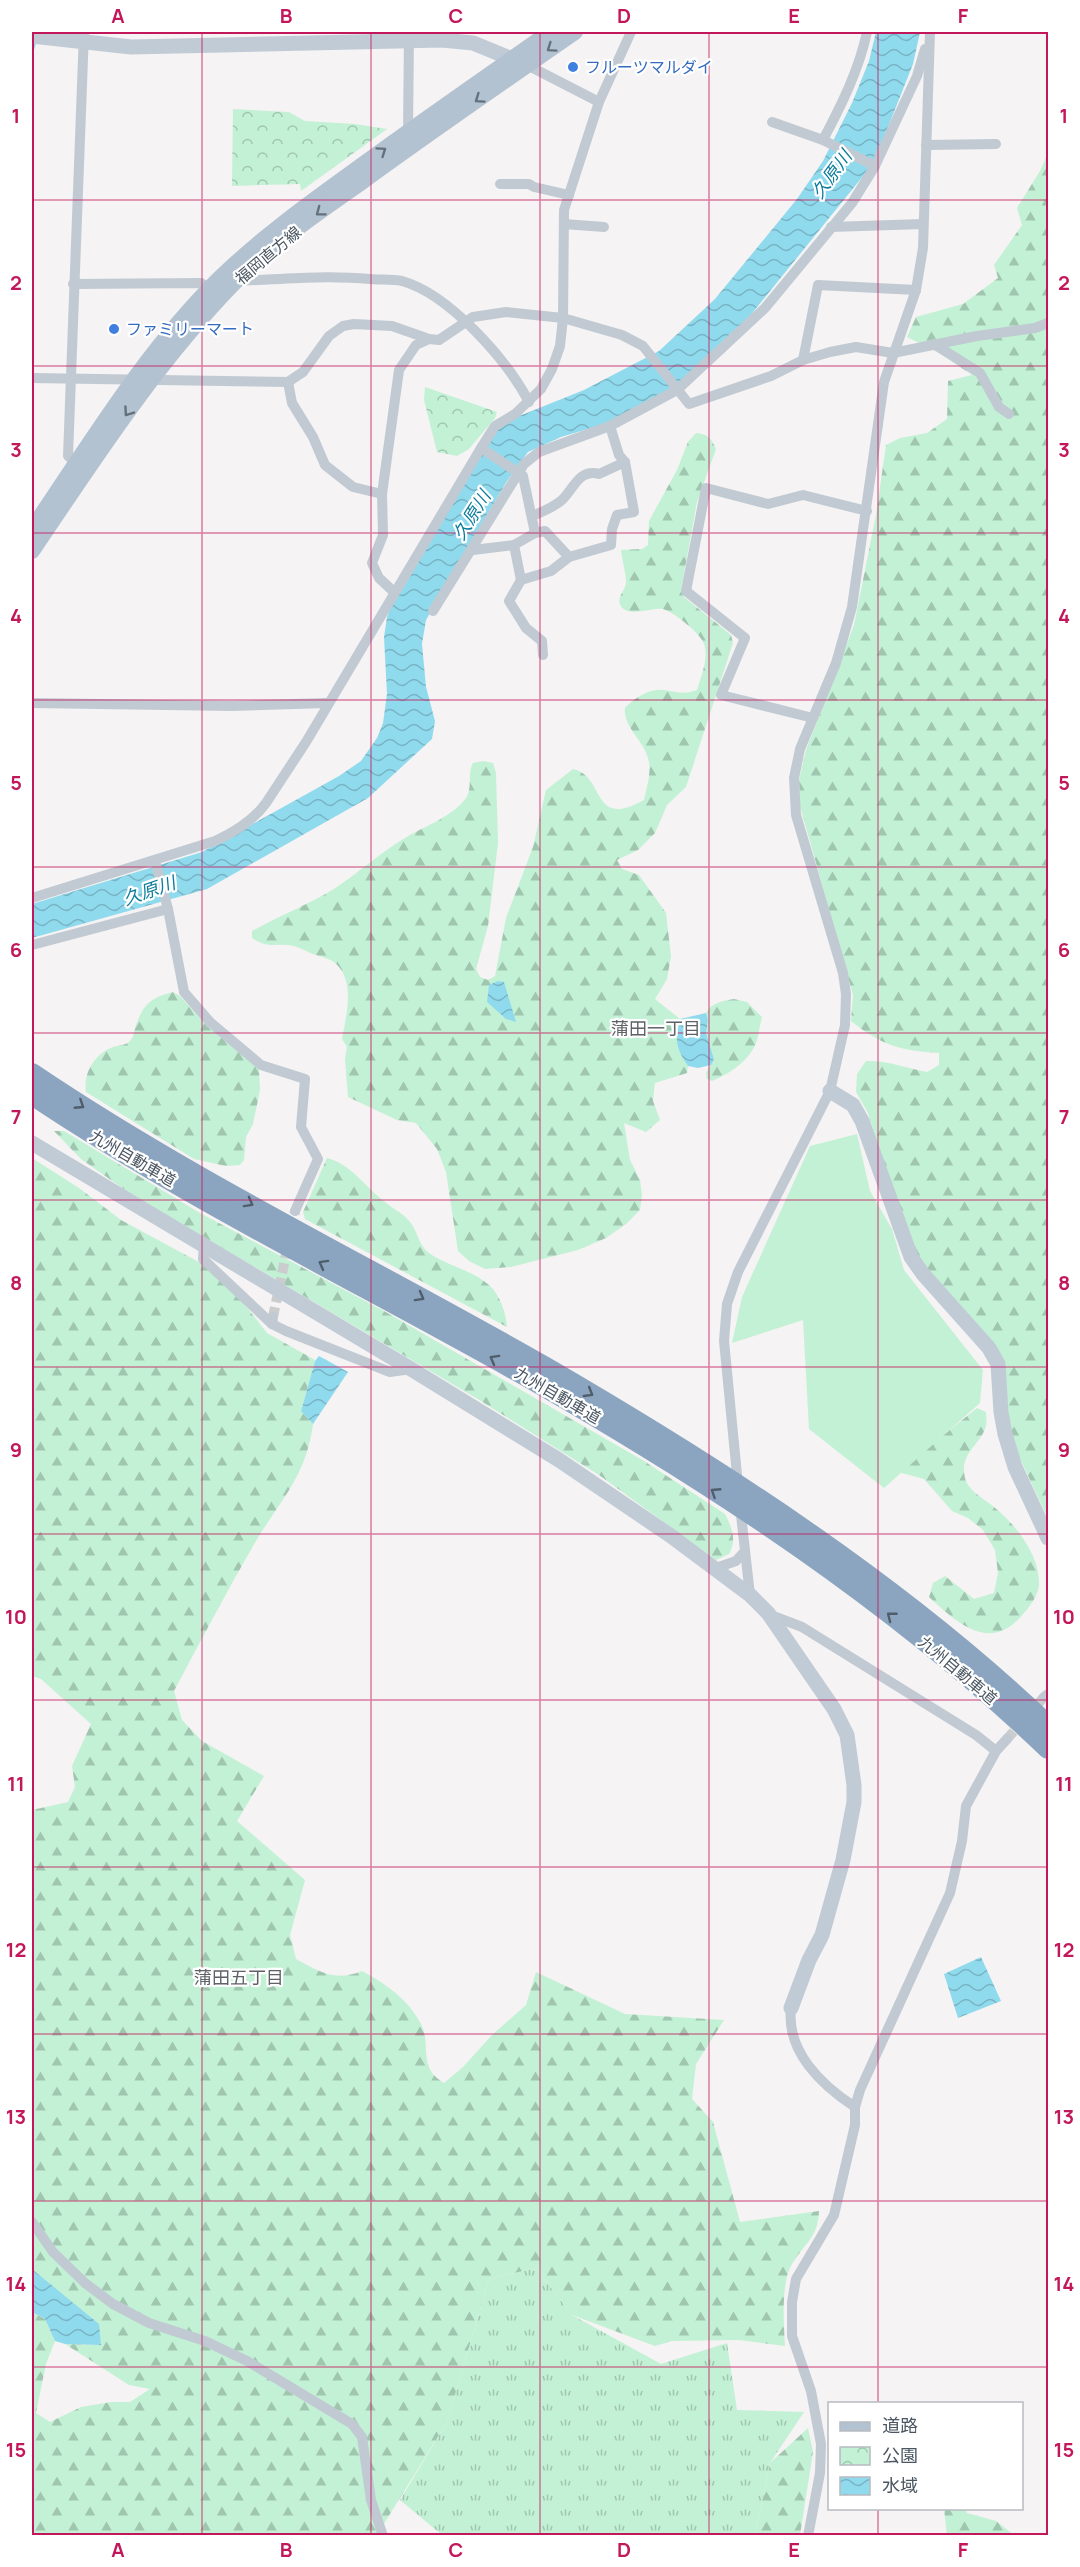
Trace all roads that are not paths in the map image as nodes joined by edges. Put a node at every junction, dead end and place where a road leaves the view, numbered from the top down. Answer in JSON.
{"nodes":[{"id":1,"x":550,"y":32,"type":"edge"},
{"id":2,"x":575,"y":32,"type":"edge"},
{"id":3,"x":631,"y":32,"type":"edge"},
{"id":4,"x":867,"y":32,"type":"edge"},
{"id":5,"x":929,"y":33,"type":"edge"},
{"id":6,"x":409,"y":35,"type":"edge"},
{"id":7,"x":32,"y":36,"type":"edge"},
{"id":8,"x":84,"y":37,"type":"edge"},
{"id":9,"x":520,"y":62,"type":"junction"},
{"id":10,"x":599,"y":102,"type":"junction"},
{"id":11,"x":772,"y":122,"type":"dead end"},
{"id":12,"x":408,"y":132,"type":"junction"},
{"id":13,"x":823,"y":141,"type":"junction"},
{"id":14,"x":996,"y":144,"type":"dead end"},
{"id":15,"x":927,"y":145,"type":"junction"},
{"id":16,"x":875,"y":166,"type":"junction"},
{"id":17,"x":500,"y":184,"type":"dead end"},
{"id":18,"x":569,"y":195,"type":"junction"},
{"id":19,"x":564,"y":224,"type":"junction"},
{"id":20,"x":923,"y":224,"type":"junction"},
{"id":21,"x":604,"y":226,"type":"dead end"},
{"id":22,"x":831,"y":227,"type":"junction"},
{"id":23,"x":236,"y":281,"type":"junction"},
{"id":24,"x":73,"y":284,"type":"junction"},
{"id":25,"x":210,"y":289,"type":"junction"},
{"id":26,"x":916,"y":290,"type":"junction"},
{"id":27,"x":563,"y":318,"type":"junction"},
{"id":28,"x":466,"y":321,"type":"junction"},
{"id":29,"x":1048,"y":323,"type":"edge"},
{"id":30,"x":429,"y":339,"type":"junction"},
{"id":31,"x":934,"y":344,"type":"junction"},
{"id":32,"x":893,"y":352,"type":"junction"},
{"id":33,"x":803,"y":360,"type":"junction"},
{"id":34,"x":32,"y":378,"type":"edge"},
{"id":35,"x":72,"y":378,"type":"junction"},
{"id":36,"x":142,"y":380,"type":"junction"},
{"id":37,"x":288,"y":382,"type":"junction"},
{"id":38,"x":677,"y":390,"type":"junction"},
{"id":39,"x":529,"y":402,"type":"junction"},
{"id":40,"x":1009,"y":414,"type":"dead end"},
{"id":41,"x":610,"y":426,"type":"junction"},
{"id":42,"x":481,"y":448,"type":"junction"},
{"id":43,"x":625,"y":462,"type":"junction"},
{"id":44,"x":77,"y":463,"type":"junction"},
{"id":45,"x":518,"y":473,"type":"junction"},
{"id":46,"x":382,"y":494,"type":"junction"},
{"id":47,"x":867,"y":511,"type":"junction"},
{"id":48,"x":532,"y":516,"type":"junction"},
{"id":49,"x":32,"y":529,"type":"edge"},
{"id":50,"x":535,"y":533,"type":"junction"},
{"id":51,"x":514,"y":545,"type":"junction"},
{"id":52,"x":32,"y":550,"type":"edge"},
{"id":53,"x":473,"y":550,"type":"junction"},
{"id":54,"x":569,"y":557,"type":"junction"},
{"id":55,"x":521,"y":580,"type":"junction"},
{"id":56,"x":394,"y":592,"type":"junction"},
{"id":57,"x":433,"y":611,"type":"dead end"},
{"id":58,"x":543,"y":655,"type":"dead end"},
{"id":59,"x":32,"y":703,"type":"edge"},
{"id":60,"x":327,"y":703,"type":"junction"},
{"id":61,"x":813,"y":718,"type":"junction"},
{"id":62,"x":155,"y":865,"type":"junction"},
{"id":63,"x":32,"y":898,"type":"edge"},
{"id":64,"x":168,"y":909,"type":"junction"},
{"id":65,"x":32,"y":945,"type":"edge"},
{"id":66,"x":32,"y":1073,"type":"edge"},
{"id":67,"x":830,"y":1092,"type":"junction"},
{"id":68,"x":32,"y":1095,"type":"edge"},
{"id":69,"x":32,"y":1143,"type":"edge"},
{"id":70,"x":295,"y":1211,"type":"tunnel mouth"},
{"id":71,"x":204,"y":1245,"type":"junction"},
{"id":72,"x":411,"y":1368,"type":"junction"},
{"id":73,"x":1048,"y":1538,"type":"edge"},
{"id":74,"x":745,"y":1546,"type":"junction"},
{"id":75,"x":713,"y":1569,"type":"junction"},
{"id":76,"x":750,"y":1595,"type":"junction"},
{"id":77,"x":768,"y":1614,"type":"junction"},
{"id":78,"x":1048,"y":1725,"type":"edge"},
{"id":79,"x":1007,"y":1739,"type":"tunnel mouth"},
{"id":80,"x":1048,"y":1749,"type":"edge"},
{"id":81,"x":996,"y":1751,"type":"junction"},
{"id":82,"x":791,"y":2008,"type":"joint"},
{"id":83,"x":855,"y":2107,"type":"junction"},
{"id":84,"x":32,"y":2222,"type":"edge"},
{"id":85,"x":383,"y":2535,"type":"edge"},
{"id":86,"x":808,"y":2535,"type":"edge"}],
"edges":[{"from":1,"to":9,"type":"main road","name":"福岡直方線"},
{"from":2,"to":9,"type":"main road","name":"福岡直方線","one_way":true},
{"from":3,"to":10,"type":"street"},
{"from":4,"to":13,"type":"street"},
{"from":5,"to":15,"type":"street"},
{"from":5,"to":16,"type":"street"},
{"from":6,"to":8,"type":"street"},
{"from":6,"to":9,"type":"street"},
{"from":6,"to":12,"type":"street"},
{"from":7,"to":8,"type":"street"},
{"from":8,"to":24,"type":"street"},
{"from":9,"to":10,"type":"street"},
{"from":9,"to":12,"type":"main road","name":"福岡直方線"},
{"from":9,"to":23,"type":"main road","name":"福岡直方線","one_way":true},
{"from":10,"to":18,"type":"street"},
{"from":11,"to":13,"type":"street"},
{"from":25,"to":12,"type":"main road","name":"福岡直方線","one_way":true},
{"from":13,"to":16,"type":"street"},
{"from":14,"to":15,"type":"street"},
{"from":15,"to":20,"type":"street"},
{"from":16,"to":22,"type":"street"},
{"from":17,"to":18,"type":"street"},
{"from":18,"to":19,"type":"street"},
{"from":19,"to":21,"type":"street"},
{"from":19,"to":27,"type":"street"},
{"from":20,"to":22,"type":"street"},
{"from":20,"to":26,"type":"street"},
{"from":22,"to":38,"type":"street"},
{"from":23,"to":28,"type":"street"},
{"from":23,"to":36,"type":"main road","name":"福岡直方線"},
{"from":24,"to":25,"type":"street"},
{"from":24,"to":35,"type":"street"},
{"from":25,"to":36,"type":"main road","name":"福岡直方線"},
{"from":26,"to":32,"type":"street"},
{"from":26,"to":33,"type":"street"},
{"from":27,"to":28,"type":"street"},
{"from":27,"to":38,"type":"street"},
{"from":27,"to":39,"type":"street"},
{"from":28,"to":30,"type":"street"},
{"from":28,"to":39,"type":"street"},
{"from":29,"to":31,"type":"street"},
{"from":30,"to":37,"type":"street"},
{"from":30,"to":46,"type":"street"},
{"from":31,"to":32,"type":"street"},
{"from":31,"to":40,"type":"street"},
{"from":32,"to":33,"type":"street"},
{"from":32,"to":47,"type":"street"},
{"from":33,"to":38,"type":"street"},
{"from":34,"to":35,"type":"street"},
{"from":35,"to":36,"type":"street"},
{"from":35,"to":44,"type":"street"},
{"from":36,"to":37,"type":"street"},
{"from":36,"to":44,"type":"main road","name":"福岡直方線"},
{"from":36,"to":52,"type":"main road","name":"福岡直方線","one_way":true},
{"from":37,"to":46,"type":"street"},
{"from":38,"to":41,"type":"street"},
{"from":39,"to":42,"type":"street"},
{"from":41,"to":43,"type":"street"},
{"from":41,"to":45,"type":"street"},
{"from":42,"to":45,"type":"street"},
{"from":42,"to":56,"type":"street"},
{"from":43,"to":48,"type":"street"},
{"from":43,"to":54,"type":"street"},
{"from":44,"to":49,"type":"main road","name":"福岡直方線"},
{"from":45,"to":48,"type":"street"},
{"from":45,"to":53,"type":"street"},
{"from":46,"to":56,"type":"street"},
{"from":47,"to":61,"type":"street"},
{"from":47,"to":61,"type":"street"},
{"from":48,"to":50,"type":"street"},
{"from":50,"to":51,"type":"street"},
{"from":50,"to":54,"type":"street"},
{"from":51,"to":53,"type":"street"},
{"from":51,"to":55,"type":"street"},
{"from":53,"to":57,"type":"street"},
{"from":54,"to":55,"type":"street"},
{"from":55,"to":58,"type":"street"},
{"from":56,"to":60,"type":"street"},
{"from":59,"to":60,"type":"street"},
{"from":60,"to":62,"type":"street"},
{"from":61,"to":67,"type":"street"},
{"from":62,"to":63,"type":"street"},
{"from":62,"to":64,"type":"street"},
{"from":64,"to":65,"type":"street"},
{"from":64,"to":70,"type":"street"},
{"from":66,"to":78,"type":"highway","name":"九州自動車道","one_way":true},
{"from":67,"to":73,"type":"street"},
{"from":67,"to":74,"type":"street"},
{"from":80,"to":68,"type":"highway","name":"九州自動車道","one_way":true},
{"from":69,"to":71,"type":"street"},
{"from":71,"to":72,"type":"street"},
{"from":71,"to":72,"type":"street"},
{"from":72,"to":75,"type":"street"},
{"from":74,"to":75,"type":"street"},
{"from":74,"to":76,"type":"street"},
{"from":75,"to":76,"type":"street"},
{"from":76,"to":77,"type":"street"},
{"from":77,"to":81,"type":"street"},
{"from":77,"to":82,"type":"street"},
{"from":79,"to":81,"type":"street"},
{"from":81,"to":83,"type":"street"},
{"from":82,"to":83,"type":"street"},
{"from":83,"to":86,"type":"street"},
{"from":84,"to":85,"type":"street"}]}
